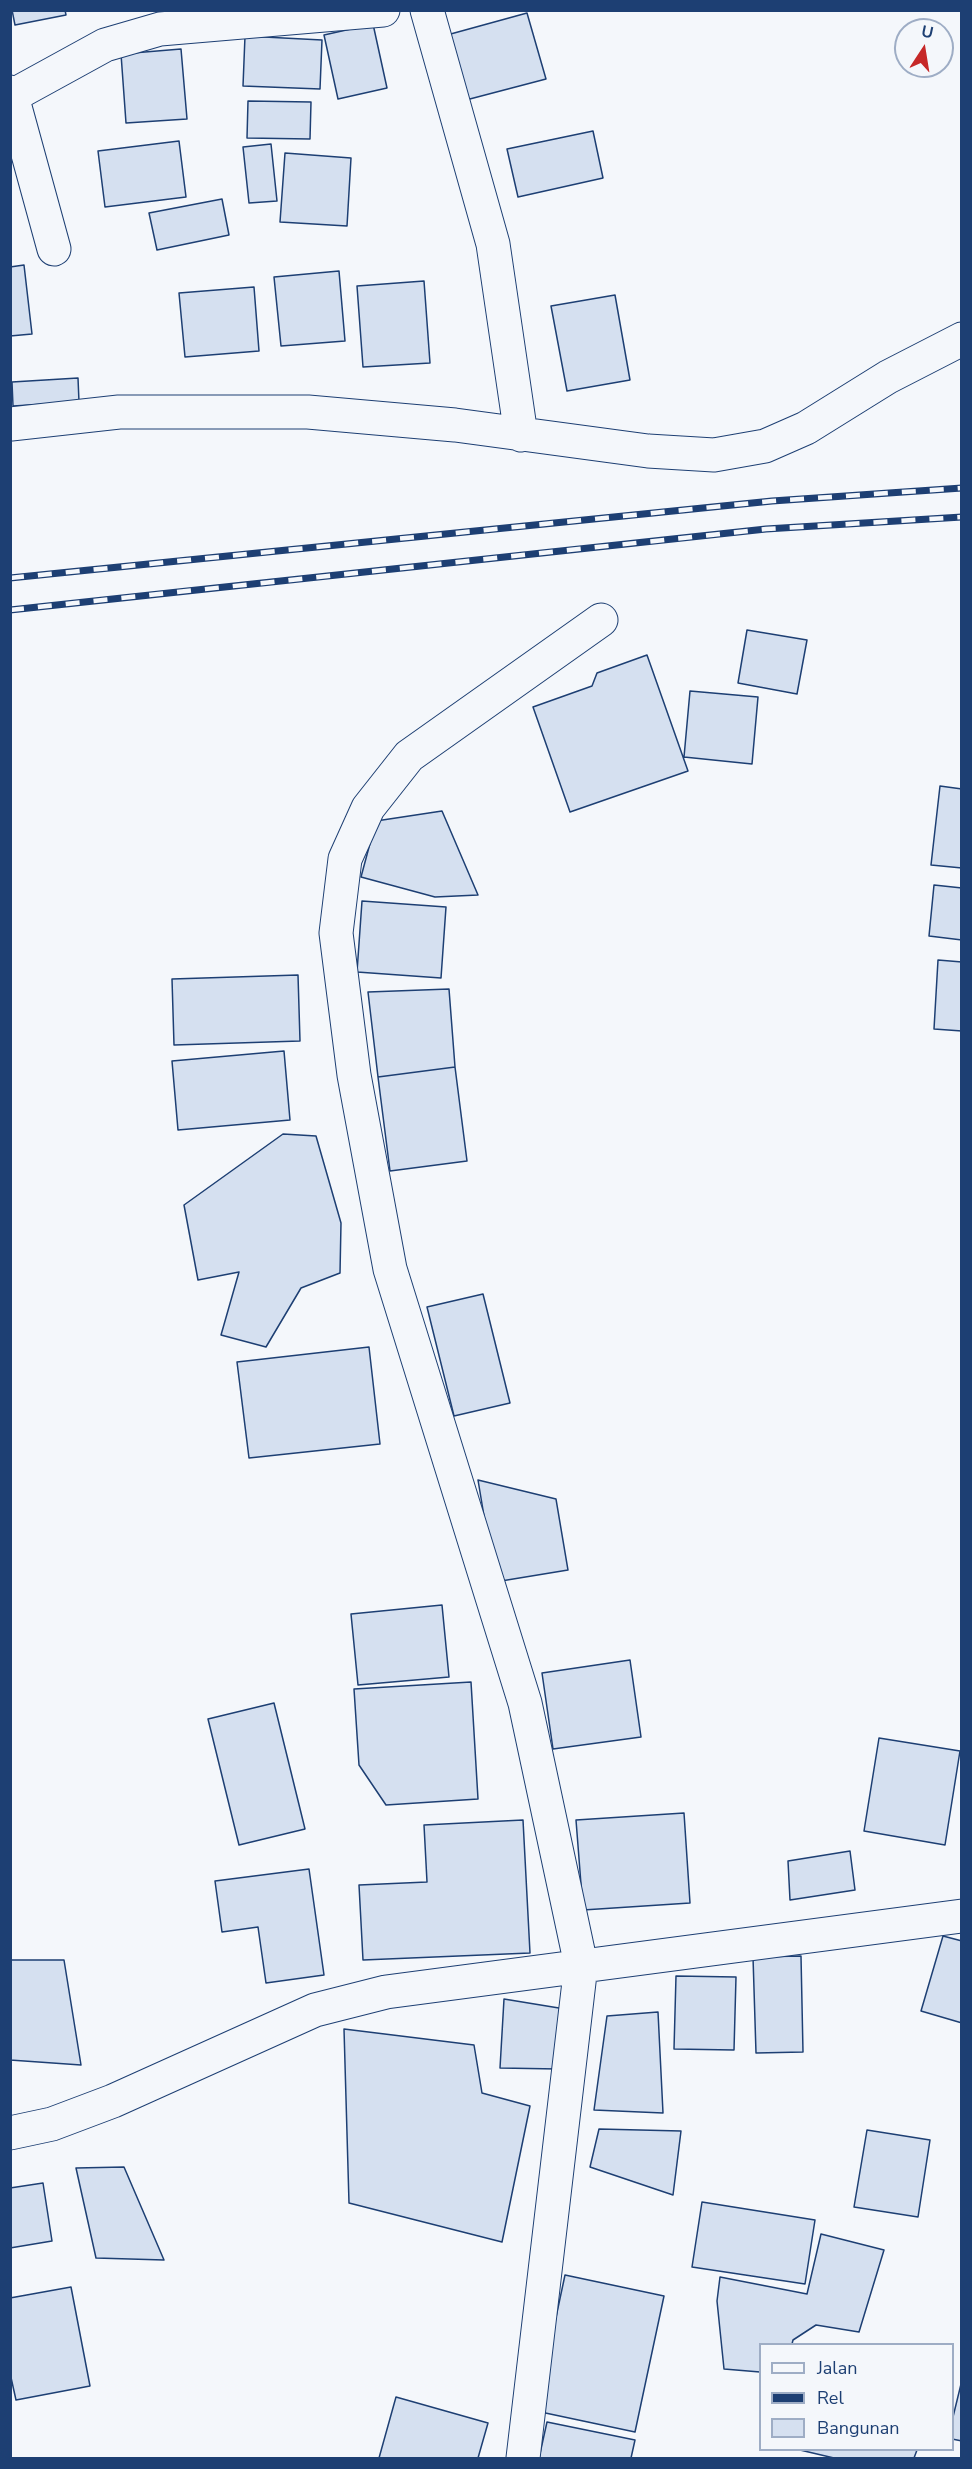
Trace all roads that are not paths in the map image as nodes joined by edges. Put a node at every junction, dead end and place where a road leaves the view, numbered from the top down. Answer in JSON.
{"nodes":[{"id":1,"x":383,"y":10,"type":"edge"},
{"id":2,"x":427,"y":10,"type":"edge"},
{"id":3,"x":11,"y":94,"type":"edge"},
{"id":4,"x":54,"y":249,"type":"dead end"},
{"id":5,"x":962,"y":339,"type":"edge"},
{"id":6,"x":11,"y":423,"type":"edge"},
{"id":7,"x":521,"y":435,"type":"junction"},
{"id":8,"x":601,"y":620,"type":"dead end"},
{"id":9,"x":962,"y":1916,"type":"edge"},
{"id":10,"x":581,"y":1965,"type":"junction"},
{"id":11,"x":10,"y":2133,"type":"edge"},
{"id":12,"x":523,"y":2458,"type":"edge"}],
"edges":[{"from":1,"to":3,"type":"street"},
{"from":2,"to":7,"type":"street"},
{"from":3,"to":4,"type":"street"},
{"from":5,"to":7,"type":"street"},
{"from":6,"to":7,"type":"street"},
{"from":8,"to":10,"type":"street"},
{"from":9,"to":10,"type":"street"},
{"from":10,"to":11,"type":"street"},
{"from":10,"to":12,"type":"street"}]}
